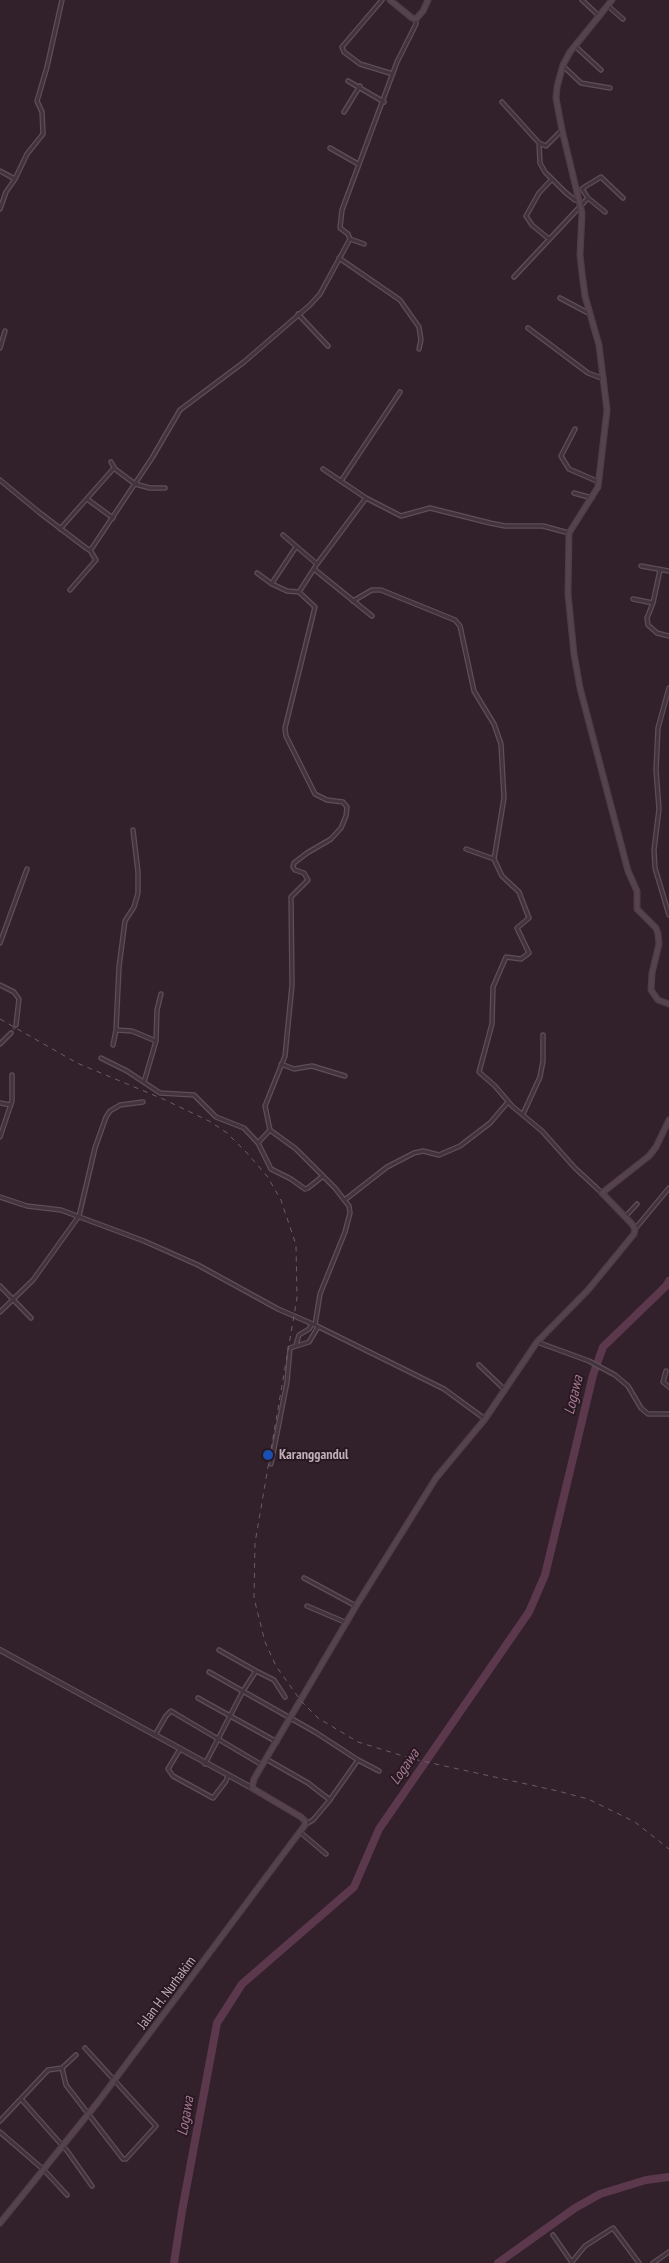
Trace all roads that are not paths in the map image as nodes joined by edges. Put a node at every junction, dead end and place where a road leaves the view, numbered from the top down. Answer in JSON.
{"nodes":[{"id":1,"x":62,"y":0,"type":"edge"},
{"id":2,"x":382,"y":0,"type":"edge"},
{"id":3,"x":390,"y":0,"type":"edge"},
{"id":4,"x":428,"y":0,"type":"edge"},
{"id":5,"x":582,"y":0,"type":"edge"},
{"id":6,"x":612,"y":0,"type":"edge"},
{"id":7,"x":607,"y":5,"type":"junction"},
{"id":8,"x":598,"y":15,"type":"junction"},
{"id":9,"x":416,"y":19,"type":"junction"},
{"id":10,"x":623,"y":19,"type":"dead end"},
{"id":11,"x":576,"y":46,"type":"junction"},
{"id":12,"x":563,"y":65,"type":"junction"},
{"id":13,"x":601,"y":70,"type":"dead end"},
{"id":14,"x":394,"y":74,"type":"junction"},
{"id":15,"x":348,"y":81,"type":"dead end"},
{"id":16,"x":360,"y":86,"type":"junction"},
{"id":17,"x":610,"y":88,"type":"dead end"},
{"id":18,"x":384,"y":102,"type":"junction"},
{"id":19,"x":502,"y":102,"type":"dead end"},
{"id":20,"x":344,"y":112,"type":"dead end"},
{"id":21,"x":562,"y":130,"type":"junction"},
{"id":22,"x":539,"y":143,"type":"junction"},
{"id":23,"x":330,"y":148,"type":"dead end"},
{"id":24,"x":358,"y":164,"type":"junction"},
{"id":25,"x":0,"y":171,"type":"edge"},
{"id":26,"x":15,"y":179,"type":"junction"},
{"id":27,"x":552,"y":179,"type":"junction"},
{"id":28,"x":588,"y":198,"type":"junction"},
{"id":29,"x":622,"y":198,"type":"dead end"},
{"id":30,"x":579,"y":200,"type":"junction"},
{"id":31,"x":581,"y":206,"type":"junction"},
{"id":32,"x":0,"y":209,"type":"edge"},
{"id":33,"x":605,"y":212,"type":"dead end"},
{"id":34,"x":350,"y":239,"type":"junction"},
{"id":35,"x":549,"y":239,"type":"junction"},
{"id":36,"x":364,"y":244,"type":"dead end"},
{"id":37,"x":339,"y":258,"type":"junction"},
{"id":38,"x":514,"y":277,"type":"dead end"},
{"id":39,"x":560,"y":298,"type":"dead end"},
{"id":40,"x":298,"y":314,"type":"junction"},
{"id":41,"x":590,"y":314,"type":"junction"},
{"id":42,"x":528,"y":328,"type":"dead end"},
{"id":43,"x":5,"y":331,"type":"dead end"},
{"id":44,"x":328,"y":346,"type":"dead end"},
{"id":45,"x":0,"y":348,"type":"edge"},
{"id":46,"x":419,"y":349,"type":"dead end"},
{"id":47,"x":605,"y":380,"type":"junction"},
{"id":48,"x":400,"y":392,"type":"dead end"},
{"id":49,"x":575,"y":429,"type":"dead end"},
{"id":50,"x":112,"y":462,"type":"dead end"},
{"id":51,"x":114,"y":468,"type":"junction"},
{"id":52,"x":323,"y":469,"type":"dead end"},
{"id":53,"x":0,"y":480,"type":"edge"},
{"id":54,"x":341,"y":482,"type":"junction"},
{"id":55,"x":599,"y":482,"type":"junction"},
{"id":56,"x":135,"y":484,"type":"junction"},
{"id":57,"x":165,"y":488,"type":"dead end"},
{"id":58,"x":574,"y":493,"type":"dead end"},
{"id":59,"x":366,"y":498,"type":"junction"},
{"id":60,"x":592,"y":498,"type":"junction"},
{"id":61,"x":87,"y":499,"type":"junction"},
{"id":62,"x":113,"y":518,"type":"junction"},
{"id":63,"x":60,"y":529,"type":"junction"},
{"id":64,"x":569,"y":533,"type":"junction"},
{"id":65,"x":283,"y":535,"type":"dead end"},
{"id":66,"x":296,"y":547,"type":"junction"},
{"id":67,"x":90,"y":550,"type":"junction"},
{"id":68,"x":317,"y":564,"type":"junction"},
{"id":69,"x":641,"y":566,"type":"dead end"},
{"id":70,"x":314,"y":569,"type":"junction"},
{"id":71,"x":660,"y":570,"type":"junction"},
{"id":72,"x":669,"y":571,"type":"edge"},
{"id":73,"x":256,"y":573,"type":"dead end"},
{"id":74,"x":272,"y":584,"type":"junction"},
{"id":75,"x":70,"y":590,"type":"dead end"},
{"id":76,"x":299,"y":592,"type":"junction"},
{"id":77,"x":633,"y":599,"type":"dead end"},
{"id":78,"x":353,"y":601,"type":"junction"},
{"id":79,"x":653,"y":603,"type":"junction"},
{"id":80,"x":372,"y":616,"type":"dead end"},
{"id":81,"x":669,"y":636,"type":"edge"},
{"id":82,"x":669,"y":688,"type":"edge"},
{"id":83,"x":133,"y":830,"type":"dead end"},
{"id":84,"x":466,"y":850,"type":"dead end"},
{"id":85,"x":494,"y":859,"type":"junction"},
{"id":86,"x":27,"y":869,"type":"dead end"},
{"id":87,"x":669,"y":916,"type":"edge"},
{"id":88,"x":0,"y":943,"type":"edge"},
{"id":89,"x":0,"y":985,"type":"edge"},
{"id":90,"x":161,"y":994,"type":"dead end"},
{"id":91,"x":669,"y":1004,"type":"edge"},
{"id":92,"x":16,"y":1025,"type":"tunnel mouth"},
{"id":93,"x":116,"y":1030,"type":"junction"},
{"id":94,"x":11,"y":1033,"type":"tunnel mouth"},
{"id":95,"x":543,"y":1036,"type":"dead end"},
{"id":96,"x":156,"y":1041,"type":"junction"},
{"id":97,"x":0,"y":1044,"type":"edge"},
{"id":98,"x":112,"y":1045,"type":"dead end"},
{"id":99,"x":101,"y":1058,"type":"dead end"},
{"id":100,"x":281,"y":1064,"type":"junction"},
{"id":101,"x":12,"y":1075,"type":"dead end"},
{"id":102,"x":345,"y":1076,"type":"dead end"},
{"id":103,"x":144,"y":1082,"type":"junction"},
{"id":104,"x":142,"y":1102,"type":"dead end"},
{"id":105,"x":508,"y":1102,"type":"junction"},
{"id":106,"x":0,"y":1103,"type":"edge"},
{"id":107,"x":11,"y":1104,"type":"junction"},
{"id":108,"x":523,"y":1114,"type":"junction"},
{"id":109,"x":669,"y":1120,"type":"edge"},
{"id":110,"x":270,"y":1130,"type":"junction"},
{"id":111,"x":0,"y":1137,"type":"edge"},
{"id":112,"x":258,"y":1143,"type":"junction"},
{"id":113,"x":324,"y":1176,"type":"junction"},
{"id":114,"x":669,"y":1188,"type":"edge"},
{"id":115,"x":602,"y":1194,"type":"junction"},
{"id":116,"x":0,"y":1197,"type":"edge"},
{"id":117,"x":346,"y":1199,"type":"junction"},
{"id":118,"x":637,"y":1204,"type":"dead end"},
{"id":119,"x":80,"y":1216,"type":"junction"},
{"id":120,"x":625,"y":1217,"type":"junction"},
{"id":121,"x":635,"y":1229,"type":"junction"},
{"id":122,"x":0,"y":1286,"type":"edge"},
{"id":123,"x":13,"y":1299,"type":"junction"},
{"id":124,"x":0,"y":1312,"type":"edge"},
{"id":125,"x":31,"y":1318,"type":"dead end"},
{"id":126,"x":315,"y":1325,"type":"junction"},
{"id":127,"x":537,"y":1342,"type":"junction"},
{"id":128,"x":296,"y":1345,"type":"junction"},
{"id":129,"x":479,"y":1364,"type":"dead end"},
{"id":130,"x":666,"y":1371,"type":"dead end"},
{"id":131,"x":669,"y":1387,"type":"edge"},
{"id":132,"x":505,"y":1390,"type":"junction"},
{"id":133,"x":669,"y":1414,"type":"edge"},
{"id":134,"x":485,"y":1419,"type":"junction"},
{"id":135,"x":271,"y":1464,"type":"dead end"},
{"id":136,"x":304,"y":1578,"type":"dead end"},
{"id":137,"x":307,"y":1606,"type":"dead end"},
{"id":138,"x":356,"y":1606,"type":"junction"},
{"id":139,"x":347,"y":1623,"type":"junction"},
{"id":140,"x":0,"y":1650,"type":"edge"},
{"id":141,"x":219,"y":1650,"type":"dead end"},
{"id":142,"x":256,"y":1671,"type":"junction"},
{"id":143,"x":209,"y":1672,"type":"dead end"},
{"id":144,"x":243,"y":1691,"type":"junction"},
{"id":145,"x":285,"y":1697,"type":"dead end"},
{"id":146,"x":198,"y":1698,"type":"dead end"},
{"id":147,"x":230,"y":1716,"type":"junction"},
{"id":148,"x":291,"y":1718,"type":"junction"},
{"id":149,"x":155,"y":1735,"type":"junction"},
{"id":150,"x":217,"y":1739,"type":"junction"},
{"id":151,"x":277,"y":1742,"type":"junction"},
{"id":152,"x":180,"y":1749,"type":"junction"},
{"id":153,"x":266,"y":1759,"type":"junction"},
{"id":154,"x":358,"y":1760,"type":"junction"},
{"id":155,"x":205,"y":1764,"type":"junction"},
{"id":156,"x":262,"y":1764,"type":"junction"},
{"id":157,"x":379,"y":1771,"type":"dead end"},
{"id":158,"x":228,"y":1775,"type":"junction"},
{"id":159,"x":252,"y":1788,"type":"junction"},
{"id":160,"x":330,"y":1800,"type":"junction"},
{"id":161,"x":306,"y":1824,"type":"junction"},
{"id":162,"x":300,"y":1832,"type":"junction"},
{"id":163,"x":326,"y":1854,"type":"dead end"},
{"id":164,"x":85,"y":2048,"type":"dead end"},
{"id":165,"x":76,"y":2055,"type":"dead end"},
{"id":166,"x":62,"y":2068,"type":"junction"},
{"id":167,"x":114,"y":2081,"type":"junction"},
{"id":168,"x":22,"y":2099,"type":"junction"},
{"id":169,"x":88,"y":2115,"type":"junction"},
{"id":170,"x":0,"y":2121,"type":"edge"},
{"id":171,"x":0,"y":2132,"type":"edge"},
{"id":172,"x":63,"y":2146,"type":"junction"},
{"id":173,"x":44,"y":2170,"type":"junction"},
{"id":174,"x":92,"y":2186,"type":"dead end"},
{"id":175,"x":67,"y":2195,"type":"dead end"},
{"id":176,"x":0,"y":2223,"type":"edge"},
{"id":177,"x":553,"y":2235,"type":"dead end"},
{"id":178,"x":669,"y":2252,"type":"edge"},
{"id":179,"x":571,"y":2262,"type":"edge"},
{"id":180,"x":640,"y":2263,"type":"edge"},
{"id":181,"x":653,"y":2263,"type":"edge"}],
"edges":[{"from":1,"to":26,"type":"street"},
{"from":2,"to":14,"type":"street"},
{"from":3,"to":9,"type":"main road"},
{"from":4,"to":9,"type":"main road"},
{"from":5,"to":8,"type":"street"},
{"from":6,"to":7,"type":"main road"},
{"from":7,"to":8,"type":"main road"},
{"from":7,"to":10,"type":"street"},
{"from":8,"to":11,"type":"main road"},
{"from":9,"to":14,"type":"street"},
{"from":11,"to":12,"type":"main road"},
{"from":11,"to":13,"type":"street"},
{"from":12,"to":17,"type":"street"},
{"from":12,"to":21,"type":"main road"},
{"from":14,"to":18,"type":"street"},
{"from":15,"to":16,"type":"street"},
{"from":16,"to":18,"type":"street"},
{"from":16,"to":20,"type":"street"},
{"from":18,"to":24,"type":"street"},
{"from":19,"to":22,"type":"street"},
{"from":21,"to":22,"type":"street"},
{"from":21,"to":30,"type":"main road"},
{"from":22,"to":27,"type":"street"},
{"from":23,"to":24,"type":"street"},
{"from":24,"to":34,"type":"street"},
{"from":25,"to":26,"type":"street"},
{"from":26,"to":32,"type":"street"},
{"from":27,"to":30,"type":"street"},
{"from":27,"to":35,"type":"street"},
{"from":28,"to":29,"type":"street"},
{"from":28,"to":31,"type":"street"},
{"from":28,"to":33,"type":"street"},
{"from":30,"to":31,"type":"main road"},
{"from":31,"to":35,"type":"street"},
{"from":31,"to":41,"type":"main road"},
{"from":34,"to":36,"type":"street"},
{"from":34,"to":37,"type":"street"},
{"from":35,"to":38,"type":"street"},
{"from":37,"to":40,"type":"street"},
{"from":37,"to":46,"type":"street"},
{"from":39,"to":41,"type":"street"},
{"from":40,"to":44,"type":"street"},
{"from":40,"to":56,"type":"street"},
{"from":41,"to":47,"type":"main road"},
{"from":42,"to":47,"type":"street"},
{"from":43,"to":45,"type":"street"},
{"from":47,"to":55,"type":"main road"},
{"from":48,"to":54,"type":"street"},
{"from":49,"to":55,"type":"street"},
{"from":50,"to":51,"type":"street"},
{"from":51,"to":56,"type":"street"},
{"from":51,"to":61,"type":"street"},
{"from":52,"to":54,"type":"street"},
{"from":53,"to":63,"type":"street"},
{"from":54,"to":59,"type":"street"},
{"from":55,"to":60,"type":"main road"},
{"from":56,"to":57,"type":"street"},
{"from":56,"to":62,"type":"street"},
{"from":58,"to":60,"type":"street"},
{"from":59,"to":64,"type":"street"},
{"from":59,"to":68,"type":"street"},
{"from":60,"to":64,"type":"main road"},
{"from":61,"to":62,"type":"street"},
{"from":61,"to":63,"type":"street"},
{"from":62,"to":67,"type":"street"},
{"from":63,"to":67,"type":"street"},
{"from":64,"to":91,"type":"main road"},
{"from":65,"to":66,"type":"street"},
{"from":66,"to":68,"type":"street"},
{"from":66,"to":74,"type":"street"},
{"from":67,"to":75,"type":"street"},
{"from":68,"to":70,"type":"street"},
{"from":69,"to":71,"type":"street"},
{"from":70,"to":76,"type":"street"},
{"from":70,"to":78,"type":"street"},
{"from":71,"to":72,"type":"street"},
{"from":71,"to":79,"type":"street"},
{"from":73,"to":74,"type":"street"},
{"from":74,"to":76,"type":"street"},
{"from":76,"to":100,"type":"street"},
{"from":77,"to":79,"type":"street"},
{"from":78,"to":80,"type":"street"},
{"from":78,"to":85,"type":"street"},
{"from":79,"to":81,"type":"street"},
{"from":82,"to":87,"type":"street"},
{"from":83,"to":93,"type":"street"},
{"from":84,"to":85,"type":"street"},
{"from":85,"to":105,"type":"street"},
{"from":86,"to":88,"type":"street"},
{"from":89,"to":92,"type":"street"},
{"from":90,"to":96,"type":"street"},
{"from":93,"to":96,"type":"street"},
{"from":93,"to":98,"type":"street"},
{"from":94,"to":97,"type":"street"},
{"from":95,"to":108,"type":"street"},
{"from":96,"to":103,"type":"street"},
{"from":99,"to":103,"type":"street"},
{"from":100,"to":102,"type":"street"},
{"from":100,"to":110,"type":"street"},
{"from":101,"to":107,"type":"street"},
{"from":103,"to":112,"type":"street"},
{"from":104,"to":119,"type":"street"},
{"from":105,"to":108,"type":"street"},
{"from":105,"to":117,"type":"street"},
{"from":106,"to":107,"type":"street"},
{"from":107,"to":111,"type":"street"},
{"from":108,"to":115,"type":"street"},
{"from":109,"to":115,"type":"main road"},
{"from":110,"to":112,"type":"street"},
{"from":110,"to":113,"type":"street"},
{"from":112,"to":113,"type":"street"},
{"from":113,"to":117,"type":"street"},
{"from":114,"to":121,"type":"street"},
{"from":115,"to":120,"type":"main road"},
{"from":116,"to":119,"type":"street"},
{"from":117,"to":126,"type":"street"},
{"from":118,"to":120,"type":"street"},
{"from":119,"to":123,"type":"street"},
{"from":119,"to":126,"type":"street"},
{"from":120,"to":121,"type":"main road"},
{"from":121,"to":127,"type":"main road"},
{"from":122,"to":123,"type":"street"},
{"from":123,"to":124,"type":"street"},
{"from":123,"to":125,"type":"street"},
{"from":126,"to":128,"type":"street"},
{"from":126,"to":128,"type":"street"},
{"from":126,"to":134,"type":"street"},
{"from":127,"to":132,"type":"main road"},
{"from":127,"to":133,"type":"street"},
{"from":128,"to":135,"type":"street"},
{"from":129,"to":132,"type":"street"},
{"from":130,"to":131,"type":"street"},
{"from":132,"to":134,"type":"main road"},
{"from":134,"to":138,"type":"main road"},
{"from":136,"to":138,"type":"street"},
{"from":137,"to":139,"type":"street"},
{"from":138,"to":139,"type":"main road"},
{"from":139,"to":148,"type":"main road"},
{"from":140,"to":149,"type":"street"},
{"from":141,"to":142,"type":"street"},
{"from":142,"to":144,"type":"street"},
{"from":142,"to":145,"type":"street"},
{"from":143,"to":144,"type":"street"},
{"from":144,"to":147,"type":"street"},
{"from":144,"to":148,"type":"street"},
{"from":146,"to":147,"type":"street"},
{"from":147,"to":150,"type":"street"},
{"from":147,"to":151,"type":"street"},
{"from":148,"to":151,"type":"main road"},
{"from":148,"to":154,"type":"street"},
{"from":149,"to":150,"type":"street"},
{"from":149,"to":152,"type":"street"},
{"from":150,"to":155,"type":"street"},
{"from":150,"to":156,"type":"street"},
{"from":151,"to":153,"type":"main road"},
{"from":152,"to":155,"type":"street"},
{"from":152,"to":158,"type":"street"},
{"from":153,"to":156,"type":"main road"},
{"from":153,"to":160,"type":"street"},
{"from":154,"to":157,"type":"street"},
{"from":154,"to":160,"type":"street"},
{"from":155,"to":158,"type":"street"},
{"from":156,"to":159,"type":"main road"},
{"from":158,"to":159,"type":"street"},
{"from":159,"to":161,"type":"main road"},
{"from":160,"to":161,"type":"street"},
{"from":161,"to":162,"type":"main road","name":"Jalan H. Nurhakim"},
{"from":162,"to":163,"type":"street"},
{"from":162,"to":167,"type":"main road","name":"Jalan H. Nurhakim"},
{"from":164,"to":167,"type":"street"},
{"from":165,"to":166,"type":"street"},
{"from":166,"to":168,"type":"street"},
{"from":166,"to":169,"type":"street"},
{"from":167,"to":169,"type":"main road","name":"Jalan H. Nurhakim"},
{"from":167,"to":169,"type":"street"},
{"from":168,"to":170,"type":"street"},
{"from":168,"to":172,"type":"street"},
{"from":169,"to":172,"type":"main road","name":"Jalan H. Nurhakim"},
{"from":171,"to":173,"type":"street"},
{"from":172,"to":173,"type":"main road","name":"Jalan H. Nurhakim"},
{"from":172,"to":174,"type":"street"},
{"from":173,"to":175,"type":"street"},
{"from":173,"to":176,"type":"main road","name":"Jalan H. Nurhakim"},
{"from":177,"to":179,"type":"street"},
{"from":178,"to":181,"type":"street"},
{"from":179,"to":180,"type":"street"}]}
